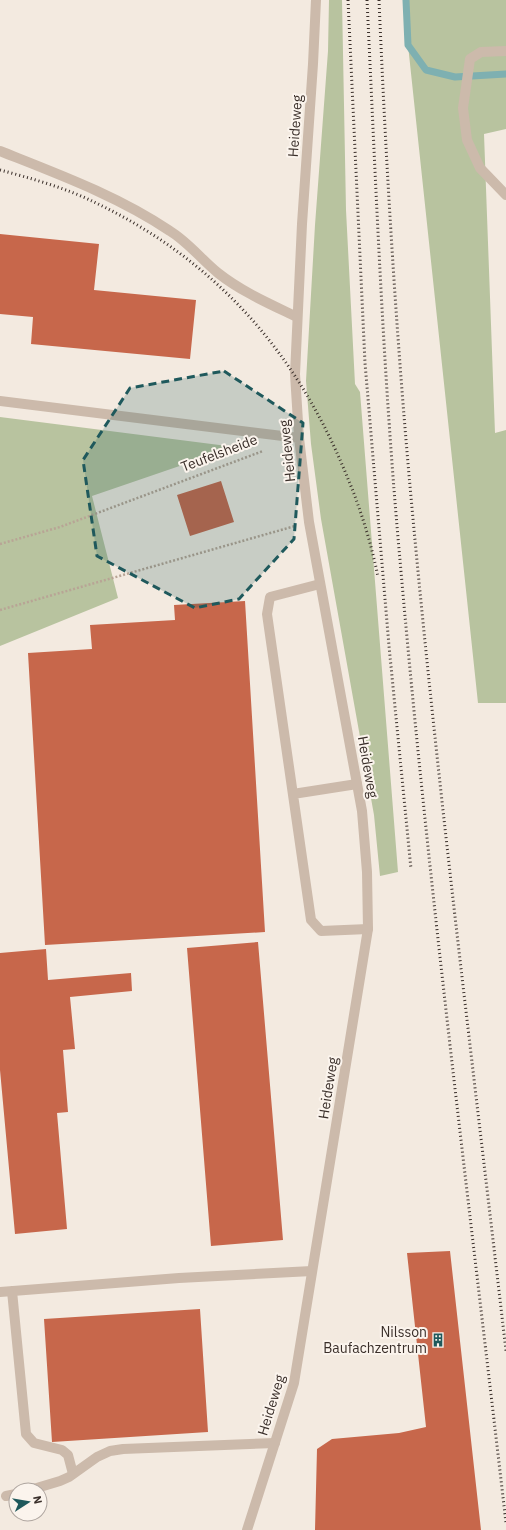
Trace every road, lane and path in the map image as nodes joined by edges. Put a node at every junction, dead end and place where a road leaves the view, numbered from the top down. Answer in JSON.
{"nodes":[{"id":1,"x":316,"y":0,"type":"edge"},
{"id":2,"x":506,"y":51,"type":"edge"},
{"id":3,"x":0,"y":151,"type":"edge"},
{"id":4,"x":506,"y":195,"type":"edge"},
{"id":5,"x":297,"y":317,"type":"junction"},
{"id":6,"x":0,"y":401,"type":"edge"},
{"id":7,"x":299,"y":438,"type":"junction"},
{"id":8,"x":270,"y":449,"type":"dead end"},
{"id":9,"x":309,"y":522,"type":"junction"},
{"id":10,"x":0,"y":544,"type":"edge"},
{"id":11,"x":320,"y":584,"type":"junction"},
{"id":12,"x":0,"y":610,"type":"edge"},
{"id":13,"x":357,"y":784,"type":"junction"},
{"id":14,"x":293,"y":794,"type":"junction"},
{"id":15,"x":368,"y":929,"type":"junction"},
{"id":16,"x":312,"y":1271,"type":"junction"},
{"id":17,"x":12,"y":1290,"type":"junction"},
{"id":18,"x":0,"y":1292,"type":"edge"},
{"id":19,"x":275,"y":1443,"type":"junction"},
{"id":20,"x":73,"y":1474,"type":"junction"},
{"id":21,"x":48,"y":1485,"type":"edge"},
{"id":22,"x":247,"y":1530,"type":"edge"}],
"edges":[{"from":1,"to":5,"type":"street","name":"Heideweg"},
{"from":2,"to":4,"type":"street"},
{"from":3,"to":5,"type":"street"},
{"from":5,"to":7,"type":"street","name":"Heideweg"},
{"from":6,"to":7,"type":"street","name":"Teufelsheide"},
{"from":7,"to":9,"type":"street","name":"Heideweg"},
{"from":8,"to":10,"type":"path","name":"Teufelsheide"},
{"from":9,"to":11,"type":"street","name":"Heideweg"},
{"from":9,"to":12,"type":"path"},
{"from":11,"to":13,"type":"street","name":"Heideweg"},
{"from":11,"to":14,"type":"street"},
{"from":13,"to":14,"type":"street"},
{"from":13,"to":15,"type":"street","name":"Heideweg"},
{"from":14,"to":15,"type":"street"},
{"from":15,"to":16,"type":"street","name":"Heideweg"},
{"from":16,"to":17,"type":"street"},
{"from":16,"to":19,"type":"street","name":"Heideweg"},
{"from":17,"to":18,"type":"street"},
{"from":17,"to":20,"type":"street"},
{"from":19,"to":20,"type":"street"},
{"from":19,"to":22,"type":"street","name":"Heideweg"},
{"from":20,"to":21,"type":"street"}]}
